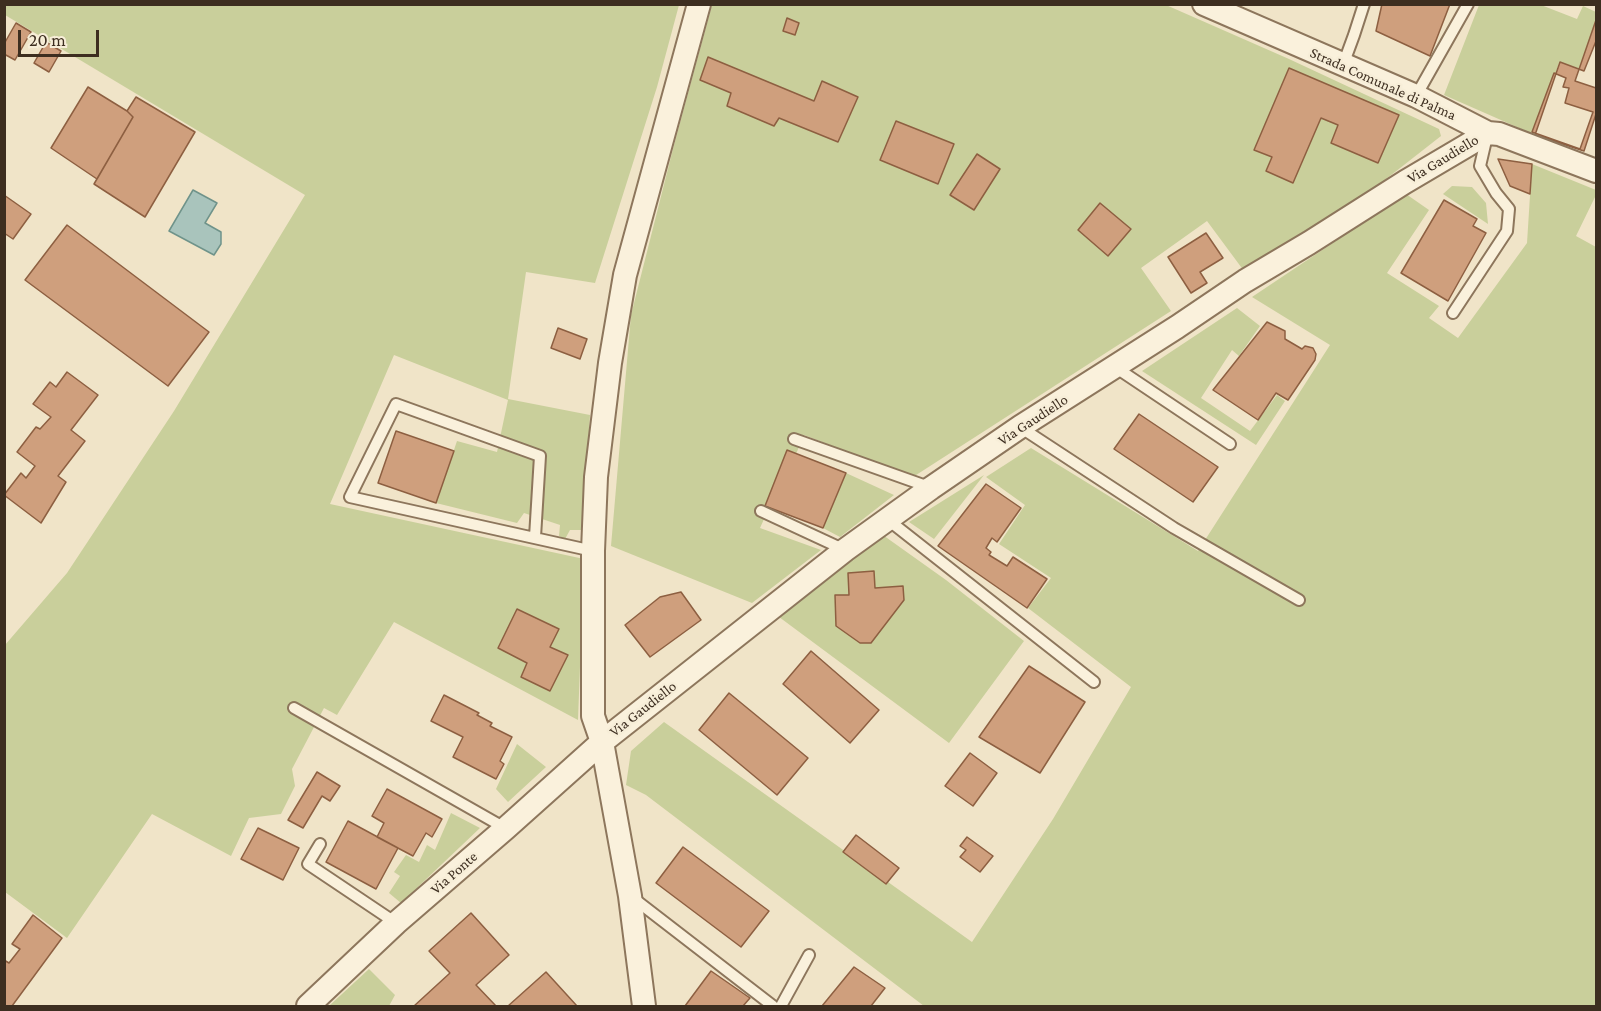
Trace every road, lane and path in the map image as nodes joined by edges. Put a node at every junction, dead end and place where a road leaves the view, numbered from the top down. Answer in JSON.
{"nodes":[{"id":1,"x":699,"y":4,"type":"edge"},
{"id":2,"x":1204,"y":4,"type":"edge"},
{"id":3,"x":1364,"y":4,"type":"edge"},
{"id":4,"x":1468,"y":4,"type":"edge"},
{"id":5,"x":1343,"y":65,"type":"junction"},
{"id":6,"x":1416,"y":96,"type":"junction"},
{"id":7,"x":1488,"y":133,"type":"junction"},
{"id":8,"x":1596,"y":171,"type":"edge"},
{"id":9,"x":1454,"y":313,"type":"dead end"},
{"id":10,"x":1115,"y":367,"type":"junction"},
{"id":11,"x":1020,"y":427,"type":"junction"},
{"id":12,"x":794,"y":439,"type":"dead end"},
{"id":13,"x":1230,"y":444,"type":"dead end"},
{"id":14,"x":931,"y":488,"type":"junction"},
{"id":15,"x":761,"y":511,"type":"dead end"},
{"id":16,"x":887,"y":519,"type":"junction"},
{"id":17,"x":535,"y":537,"type":"junction"},
{"id":18,"x":845,"y":550,"type":"junction"},
{"id":19,"x":593,"y":551,"type":"junction"},
{"id":20,"x":1299,"y":600,"type":"dead end"},
{"id":21,"x":1094,"y":682,"type":"dead end"},
{"id":22,"x":294,"y":708,"type":"dead end"},
{"id":23,"x":602,"y":742,"type":"junction"},
{"id":24,"x":506,"y":828,"type":"junction"},
{"id":25,"x":320,"y":844,"type":"dead end"},
{"id":26,"x":630,"y":896,"type":"junction"},
{"id":27,"x":396,"y":922,"type":"junction"},
{"id":28,"x":809,"y":955,"type":"dead end"},
{"id":29,"x":308,"y":1006,"type":"edge"},
{"id":30,"x":644,"y":1006,"type":"edge"},
{"id":31,"x":773,"y":1006,"type":"edge"},
{"id":32,"x":781,"y":1006,"type":"edge"}],
"edges":[{"from":1,"to":19,"type":"street"},
{"from":2,"to":5,"type":"street","name":"Strada Comunale di Palma"},
{"from":3,"to":5,"type":"lane"},
{"from":4,"to":6,"type":"lane"},
{"from":5,"to":6,"type":"street","name":"Strada Comunale di Palma"},
{"from":6,"to":7,"type":"street","name":"Strada Comunale di Palma"},
{"from":7,"to":8,"type":"street","name":"Strada Comunale di Palma"},
{"from":7,"to":9,"type":"lane"},
{"from":7,"to":10,"type":"street","name":"Via Gaudiello"},
{"from":10,"to":11,"type":"street","name":"Via Gaudiello"},
{"from":10,"to":13,"type":"lane"},
{"from":11,"to":14,"type":"street","name":"Via Gaudiello"},
{"from":11,"to":20,"type":"lane"},
{"from":12,"to":14,"type":"lane"},
{"from":14,"to":16,"type":"street","name":"Via Gaudiello"},
{"from":15,"to":18,"type":"lane"},
{"from":16,"to":18,"type":"street","name":"Via Gaudiello"},
{"from":16,"to":21,"type":"lane"},
{"from":17,"to":17,"type":"lane"},
{"from":17,"to":19,"type":"lane"},
{"from":18,"to":23,"type":"street","name":"Via Gaudiello"},
{"from":19,"to":23,"type":"street"},
{"from":22,"to":24,"type":"lane"},
{"from":23,"to":24,"type":"street","name":"Via Ponte"},
{"from":23,"to":26,"type":"street"},
{"from":24,"to":27,"type":"street","name":"Via Ponte"},
{"from":25,"to":27,"type":"lane"},
{"from":26,"to":30,"type":"street"},
{"from":26,"to":31,"type":"lane"},
{"from":27,"to":29,"type":"street","name":"Via Ponte"},
{"from":28,"to":32,"type":"lane"}]}
